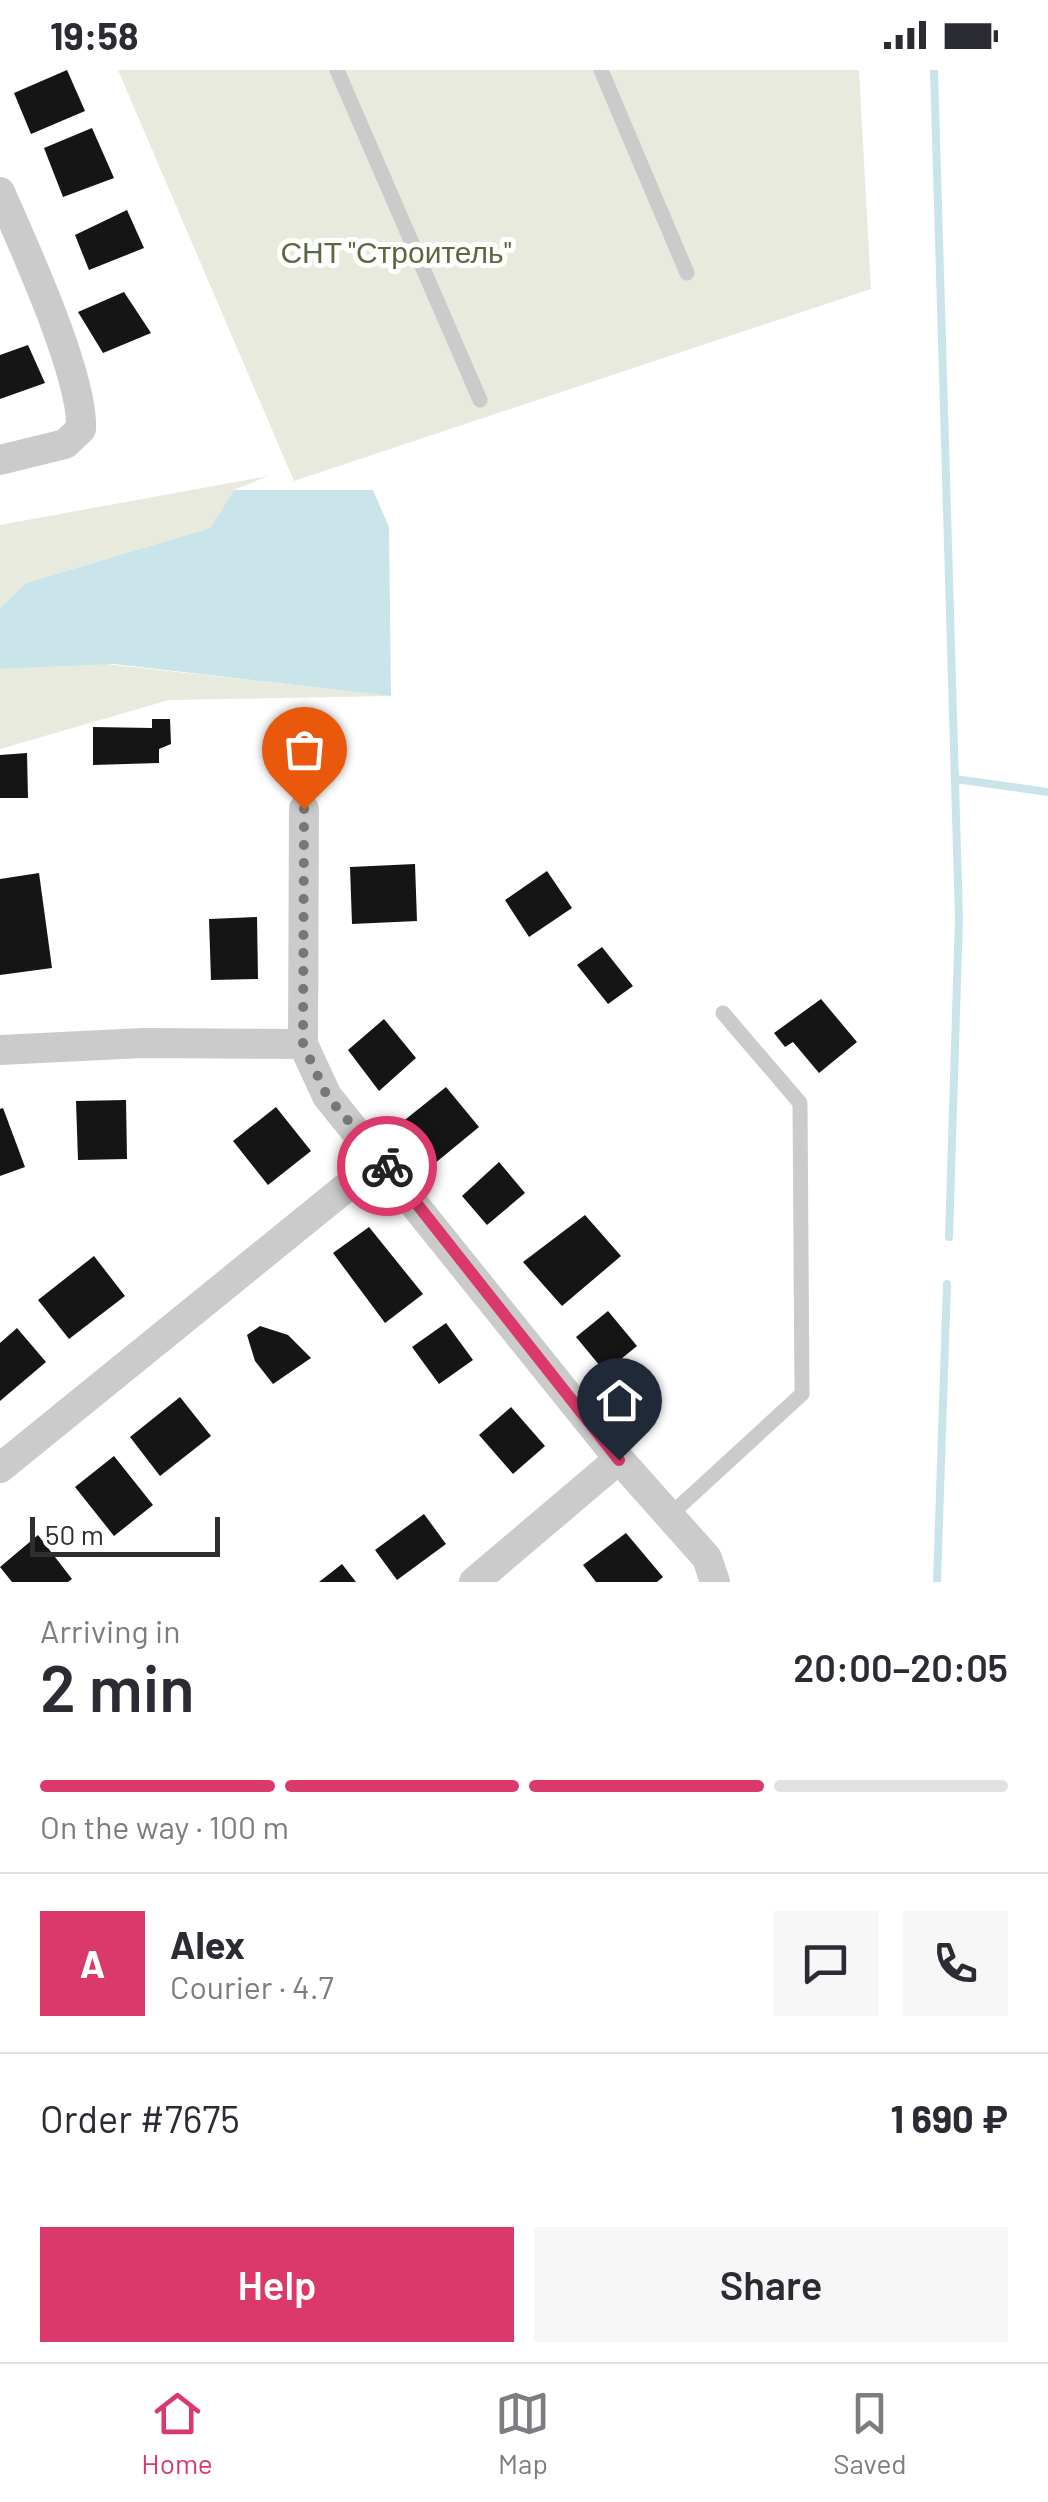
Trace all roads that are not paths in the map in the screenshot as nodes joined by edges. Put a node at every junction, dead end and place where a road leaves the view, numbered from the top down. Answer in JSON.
{"nodes":[{"id":1,"x":337,"y":70,"type":"edge"},
{"id":2,"x":601,"y":70,"type":"edge"},
{"id":3,"x":0,"y":192,"type":"edge"},
{"id":4,"x":687,"y":272,"type":"dead end"},
{"id":5,"x":480,"y":400,"type":"dead end"},
{"id":6,"x":0,"y":460,"type":"edge"},
{"id":7,"x":304,"y":809,"type":"dead end"},
{"id":8,"x":723,"y":1012,"type":"dead end"},
{"id":9,"x":303,"y":1044,"type":"junction"},
{"id":10,"x":0,"y":1050,"type":"edge"},
{"id":11,"x":381,"y":1159,"type":"junction"},
{"id":12,"x":619,"y":1460,"type":"junction"},
{"id":13,"x":0,"y":1468,"type":"edge"},
{"id":14,"x":670,"y":1516,"type":"junction"},
{"id":15,"x":474,"y":1582,"type":"edge"},
{"id":16,"x":715,"y":1582,"type":"edge"}],
"edges":[{"from":1,"to":5,"type":"lane"},
{"from":2,"to":4,"type":"lane"},
{"from":3,"to":6,"type":"street"},
{"from":7,"to":9,"type":"street"},
{"from":8,"to":14,"type":"lane"},
{"from":9,"to":10,"type":"street"},
{"from":9,"to":11,"type":"street"},
{"from":11,"to":12,"type":"street"},
{"from":11,"to":13,"type":"street"},
{"from":12,"to":14,"type":"street"},
{"from":12,"to":15,"type":"street"},
{"from":14,"to":16,"type":"street"}]}
